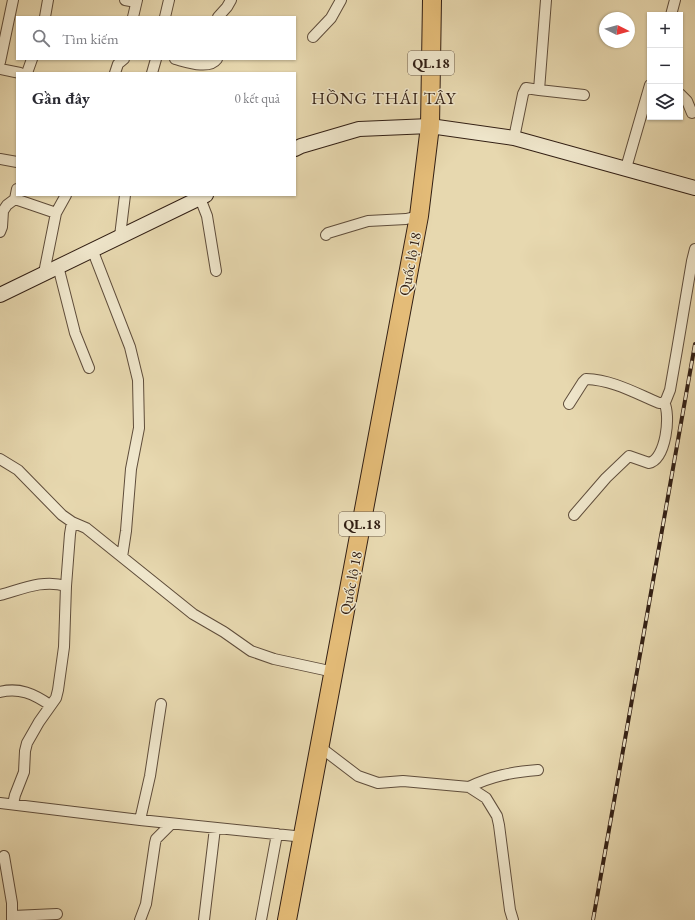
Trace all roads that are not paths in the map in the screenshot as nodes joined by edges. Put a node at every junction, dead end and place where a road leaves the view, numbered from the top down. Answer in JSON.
{"nodes":[{"id":1,"x":13,"y":0,"type":"edge"},
{"id":2,"x":48,"y":0,"type":"edge"},
{"id":3,"x":125,"y":0,"type":"edge"},
{"id":4,"x":169,"y":0,"type":"edge"},
{"id":5,"x":231,"y":0,"type":"edge"},
{"id":6,"x":341,"y":0,"type":"edge"},
{"id":7,"x":432,"y":0,"type":"edge"},
{"id":8,"x":546,"y":0,"type":"edge"},
{"id":9,"x":675,"y":0,"type":"edge"},
{"id":10,"x":137,"y":1,"type":"edge"},
{"id":11,"x":672,"y":12,"type":"edge"},
{"id":12,"x":45,"y":16,"type":"edge"},
{"id":13,"x":133,"y":16,"type":"edge"},
{"id":14,"x":166,"y":16,"type":"edge"},
{"id":15,"x":218,"y":16,"type":"edge"},
{"id":16,"x":313,"y":37,"type":"dead end"},
{"id":17,"x":32,"y":60,"type":"edge"},
{"id":18,"x":123,"y":60,"type":"edge"},
{"id":19,"x":156,"y":60,"type":"edge"},
{"id":20,"x":179,"y":60,"type":"edge"},
{"id":21,"x":217,"y":60,"type":"edge"},
{"id":22,"x":0,"y":62,"type":"edge"},
{"id":23,"x":0,"y":69,"type":"edge"},
{"id":24,"x":16,"y":72,"type":"edge"},
{"id":25,"x":27,"y":72,"type":"edge"},
{"id":26,"x":115,"y":72,"type":"edge"},
{"id":27,"x":152,"y":72,"type":"edge"},
{"id":28,"x":538,"y":90,"type":"junction"},
{"id":29,"x":584,"y":95,"type":"dead end"},
{"id":30,"x":683,"y":97,"type":"edge"},
{"id":31,"x":647,"y":105,"type":"edge"},
{"id":32,"x":692,"y":113,"type":"dead end"},
{"id":33,"x":430,"y":126,"type":"junction"},
{"id":34,"x":514,"y":138,"type":"junction"},
{"id":35,"x":296,"y":148,"type":"edge"},
{"id":36,"x":0,"y":159,"type":"edge"},
{"id":37,"x":16,"y":162,"type":"edge"},
{"id":38,"x":626,"y":168,"type":"junction"},
{"id":39,"x":695,"y":188,"type":"edge"},
{"id":40,"x":16,"y":194,"type":"edge"},
{"id":41,"x":20,"y":196,"type":"edge"},
{"id":42,"x":65,"y":196,"type":"edge"},
{"id":43,"x":125,"y":196,"type":"edge"},
{"id":44,"x":203,"y":197,"type":"edge"},
{"id":45,"x":56,"y":213,"type":"junction"},
{"id":46,"x":419,"y":216,"type":"junction"},
{"id":47,"x":0,"y":232,"type":"edge"},
{"id":48,"x":326,"y":235,"type":"dead end"},
{"id":49,"x":120,"y":236,"type":"junction"},
{"id":50,"x":92,"y":249,"type":"junction"},
{"id":51,"x":695,"y":249,"type":"edge"},
{"id":52,"x":58,"y":266,"type":"junction"},
{"id":53,"x":216,"y":271,"type":"dead end"},
{"id":54,"x":44,"y":273,"type":"junction"},
{"id":55,"x":0,"y":295,"type":"edge"},
{"id":56,"x":88,"y":368,"type":"dead end"},
{"id":57,"x":664,"y":402,"type":"junction"},
{"id":58,"x":569,"y":404,"type":"dead end"},
{"id":59,"x":0,"y":459,"type":"edge"},
{"id":60,"x":574,"y":514,"type":"dead end"},
{"id":61,"x":72,"y":522,"type":"junction"},
{"id":62,"x":122,"y":557,"type":"junction"},
{"id":63,"x":66,"y":586,"type":"junction"},
{"id":64,"x":0,"y":595,"type":"edge"},
{"id":65,"x":334,"y":672,"type":"junction"},
{"id":66,"x":0,"y":692,"type":"edge"},
{"id":67,"x":161,"y":704,"type":"dead end"},
{"id":68,"x":50,"y":705,"type":"junction"},
{"id":69,"x":320,"y":747,"type":"junction"},
{"id":70,"x":538,"y":770,"type":"dead end"},
{"id":71,"x":468,"y":787,"type":"junction"},
{"id":72,"x":0,"y":803,"type":"edge"},
{"id":73,"x":13,"y":804,"type":"junction"},
{"id":74,"x":140,"y":820,"type":"junction"},
{"id":75,"x":171,"y":824,"type":"junction"},
{"id":76,"x":215,"y":828,"type":"junction"},
{"id":77,"x":277,"y":834,"type":"junction"},
{"id":78,"x":304,"y":837,"type":"junction"},
{"id":79,"x":4,"y":856,"type":"dead end"},
{"id":80,"x":57,"y":914,"type":"dead end"},
{"id":81,"x":35,"y":917,"type":"edge"},
{"id":82,"x":12,"y":918,"type":"edge"},
{"id":83,"x":140,"y":920,"type":"edge"},
{"id":84,"x":204,"y":920,"type":"edge"},
{"id":85,"x":261,"y":920,"type":"edge"},
{"id":86,"x":287,"y":920,"type":"edge"},
{"id":87,"x":513,"y":920,"type":"edge"}],
"edges":[{"from":1,"to":22,"type":"street"},
{"from":2,"to":12,"type":"street"},
{"from":3,"to":10,"type":"street"},
{"from":4,"to":14,"type":"street"},
{"from":5,"to":15,"type":"street"},
{"from":6,"to":16,"type":"street"},
{"from":7,"to":33,"type":"highway","number":"QL.18"},
{"from":8,"to":28,"type":"street"},
{"from":9,"to":11,"type":"street"},
{"from":10,"to":13,"type":"street"},
{"from":17,"to":25,"type":"street"},
{"from":18,"to":26,"type":"street"},
{"from":19,"to":27,"type":"street"},
{"from":20,"to":21,"type":"street"},
{"from":23,"to":24,"type":"street"},
{"from":28,"to":29,"type":"street"},
{"from":28,"to":34,"type":"street"},
{"from":30,"to":32,"type":"street"},
{"from":31,"to":38,"type":"street"},
{"from":33,"to":34,"type":"street"},
{"from":33,"to":35,"type":"street"},
{"from":33,"to":46,"type":"highway","name":"Quốc lộ 18","number":"QL.18"},
{"from":34,"to":38,"type":"street"},
{"from":36,"to":37,"type":"street"},
{"from":38,"to":39,"type":"street"},
{"from":40,"to":47,"type":"street"},
{"from":41,"to":45,"type":"street"},
{"from":42,"to":45,"type":"street"},
{"from":43,"to":49,"type":"street"},
{"from":44,"to":49,"type":"street"},
{"from":44,"to":53,"type":"street"},
{"from":45,"to":54,"type":"street"},
{"from":46,"to":48,"type":"street"},
{"from":46,"to":65,"type":"highway","name":"Quốc lộ 18","number":"QL.18"},
{"from":49,"to":50,"type":"street"},
{"from":50,"to":52,"type":"street"},
{"from":50,"to":62,"type":"street"},
{"from":51,"to":57,"type":"street"},
{"from":52,"to":54,"type":"street"},
{"from":52,"to":56,"type":"street"},
{"from":54,"to":55,"type":"street"},
{"from":57,"to":58,"type":"street"},
{"from":57,"to":60,"type":"street"},
{"from":59,"to":61,"type":"street"},
{"from":61,"to":62,"type":"street"},
{"from":61,"to":63,"type":"street"},
{"from":62,"to":65,"type":"street"},
{"from":63,"to":64,"type":"street"},
{"from":63,"to":68,"type":"street"},
{"from":65,"to":69,"type":"highway","name":"Quốc lộ 18","number":"QL.18"},
{"from":66,"to":68,"type":"street"},
{"from":67,"to":74,"type":"street"},
{"from":68,"to":73,"type":"street"},
{"from":69,"to":71,"type":"street"},
{"from":69,"to":78,"type":"highway","name":"Quốc lộ 18","number":"QL.18"},
{"from":70,"to":71,"type":"street"},
{"from":71,"to":87,"type":"street"},
{"from":72,"to":73,"type":"street"},
{"from":73,"to":74,"type":"street"},
{"from":74,"to":75,"type":"street"},
{"from":75,"to":76,"type":"street"},
{"from":75,"to":83,"type":"street"},
{"from":76,"to":77,"type":"street"},
{"from":76,"to":84,"type":"street"},
{"from":77,"to":78,"type":"street"},
{"from":77,"to":85,"type":"street"},
{"from":78,"to":86,"type":"highway","name":"Quốc lộ 18","number":"QL.18"},
{"from":79,"to":82,"type":"street"},
{"from":80,"to":81,"type":"street"},
{"from":81,"to":82,"type":"street"}]}
